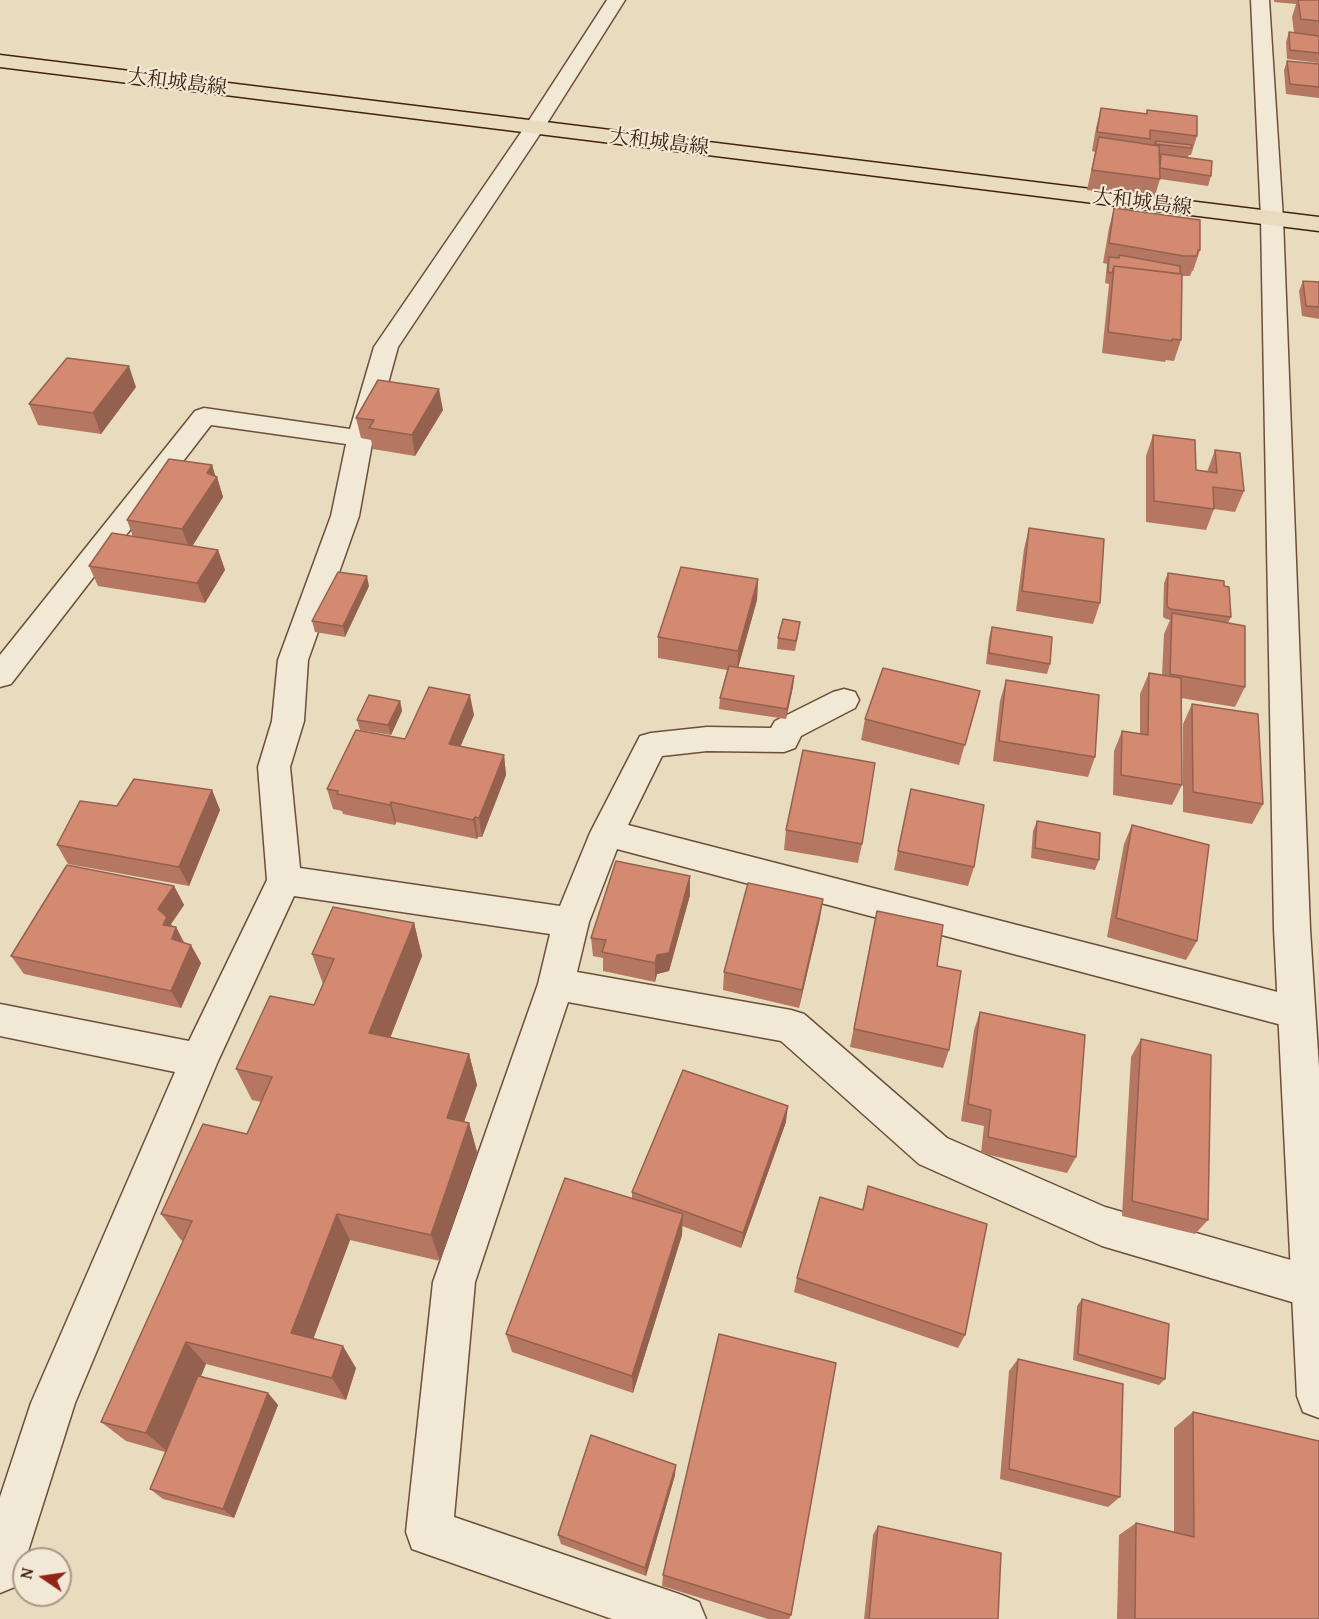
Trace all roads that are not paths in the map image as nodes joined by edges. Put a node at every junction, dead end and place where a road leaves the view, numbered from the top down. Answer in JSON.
{"nodes":[{"id":1,"x":616,"y":0,"type":"edge"},
{"id":2,"x":1260,"y":0,"type":"edge"},
{"id":3,"x":0,"y":61,"type":"edge"},
{"id":4,"x":534,"y":128,"type":"junction"},
{"id":5,"x":1272,"y":219,"type":"junction"},
{"id":6,"x":1319,"y":224,"type":"edge"},
{"id":7,"x":360,"y":438,"type":"junction"},
{"id":8,"x":0,"y":676,"type":"edge"},
{"id":9,"x":844,"y":700,"type":"dead end"},
{"id":10,"x":607,"y":833,"type":"junction"},
{"id":11,"x":284,"y":880,"type":"junction"},
{"id":12,"x":571,"y":922,"type":"junction"},
{"id":13,"x":556,"y":984,"type":"junction"},
{"id":14,"x":1297,"y":1013,"type":"junction"},
{"id":15,"x":0,"y":1020,"type":"edge"},
{"id":16,"x":199,"y":1060,"type":"junction"},
{"id":17,"x":1316,"y":1288,"type":"edge"},
{"id":18,"x":1319,"y":1396,"type":"edge"},
{"id":19,"x":0,"y":1569,"type":"edge"},
{"id":20,"x":682,"y":1619,"type":"edge"}],
"edges":[{"from":1,"to":4,"type":"street"},
{"from":2,"to":5,"type":"street"},
{"from":3,"to":4,"type":"main road","name":"大和城島線"},
{"from":4,"to":5,"type":"main road","name":"大和城島線"},
{"from":4,"to":7,"type":"street"},
{"from":5,"to":6,"type":"main road","name":"大和城島線"},
{"from":5,"to":14,"type":"street"},
{"from":7,"to":8,"type":"street"},
{"from":7,"to":11,"type":"street"},
{"from":9,"to":10,"type":"street"},
{"from":10,"to":12,"type":"street"},
{"from":10,"to":14,"type":"street"},
{"from":11,"to":12,"type":"street"},
{"from":11,"to":16,"type":"street"},
{"from":12,"to":13,"type":"street"},
{"from":13,"to":17,"type":"street"},
{"from":13,"to":20,"type":"street"},
{"from":14,"to":17,"type":"street"},
{"from":15,"to":16,"type":"street"},
{"from":16,"to":19,"type":"street"},
{"from":17,"to":18,"type":"street"}]}
